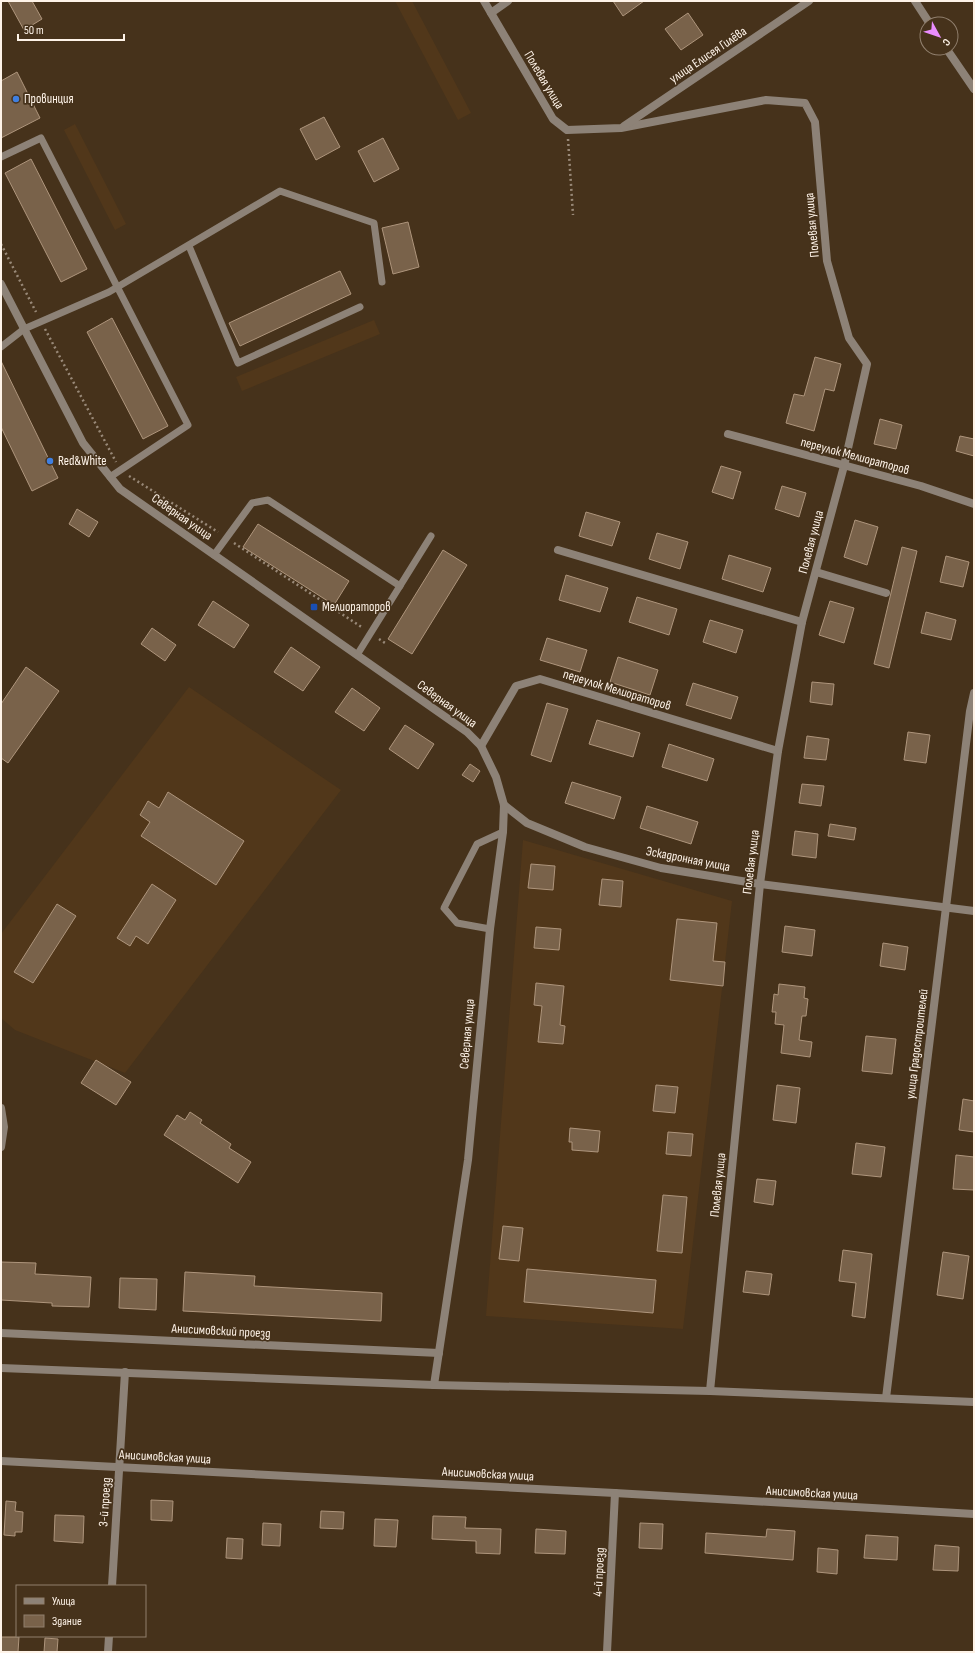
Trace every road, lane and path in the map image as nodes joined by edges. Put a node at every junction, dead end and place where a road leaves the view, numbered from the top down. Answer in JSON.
{"nodes":[{"id":1,"x":484,"y":1,"type":"edge"},
{"id":2,"x":508,"y":1,"type":"edge"},
{"id":3,"x":809,"y":1,"type":"edge"},
{"id":4,"x":914,"y":1,"type":"edge"},
{"id":5,"x":491,"y":13,"type":"junction"},
{"id":6,"x":924,"y":16,"type":"edge"},
{"id":7,"x":952,"y":56,"type":"edge"},
{"id":8,"x":974,"y":88,"type":"edge"},
{"id":9,"x":621,"y":128,"type":"junction"},
{"id":10,"x":568,"y":130,"type":"junction"},
{"id":11,"x":1,"y":157,"type":"edge"},
{"id":12,"x":573,"y":215,"type":"dead end"},
{"id":13,"x":1,"y":244,"type":"edge"},
{"id":14,"x":189,"y":246,"type":"junction"},
{"id":15,"x":382,"y":282,"type":"dead end"},
{"id":16,"x":1,"y":284,"type":"edge"},
{"id":17,"x":117,"y":287,"type":"junction"},
{"id":18,"x":360,"y":306,"type":"dead end"},
{"id":19,"x":41,"y":321,"type":"junction"},
{"id":20,"x":24,"y":329,"type":"junction"},
{"id":21,"x":1,"y":347,"type":"edge"},
{"id":22,"x":728,"y":434,"type":"dead end"},
{"id":23,"x":844,"y":466,"type":"junction"},
{"id":24,"x":120,"y":470,"type":"junction"},
{"id":25,"x":110,"y":477,"type":"junction"},
{"id":26,"x":974,"y":504,"type":"edge"},
{"id":27,"x":431,"y":536,"type":"dead end"},
{"id":28,"x":227,"y":538,"type":"junction"},
{"id":29,"x":558,"y":550,"type":"dead end"},
{"id":30,"x":214,"y":555,"type":"junction"},
{"id":31,"x":816,"y":572,"type":"junction"},
{"id":32,"x":400,"y":586,"type":"junction"},
{"id":33,"x":886,"y":593,"type":"dead end"},
{"id":34,"x":802,"y":622,"type":"junction"},
{"id":35,"x":370,"y":633,"type":"junction"},
{"id":36,"x":385,"y":643,"type":"dead end"},
{"id":37,"x":357,"y":655,"type":"junction"},
{"id":38,"x":974,"y":694,"type":"edge"},
{"id":39,"x":481,"y":746,"type":"junction"},
{"id":40,"x":778,"y":751,"type":"junction"},
{"id":41,"x":504,"y":806,"type":"junction"},
{"id":42,"x":503,"y":832,"type":"junction"},
{"id":43,"x":760,"y":884,"type":"junction"},
{"id":44,"x":945,"y":908,"type":"junction"},
{"id":45,"x":974,"y":911,"type":"edge"},
{"id":46,"x":490,"y":929,"type":"junction"},
{"id":47,"x":1,"y":1108,"type":"edge"},
{"id":48,"x":2,"y":1127,"type":"edge"},
{"id":49,"x":1,"y":1147,"type":"edge"},
{"id":50,"x":1,"y":1333,"type":"edge"},
{"id":51,"x":439,"y":1352,"type":"junction"},
{"id":52,"x":1,"y":1368,"type":"edge"},
{"id":53,"x":125,"y":1372,"type":"junction"},
{"id":54,"x":434,"y":1385,"type":"junction"},
{"id":55,"x":710,"y":1391,"type":"junction"},
{"id":56,"x":886,"y":1398,"type":"junction"},
{"id":57,"x":974,"y":1402,"type":"edge"},
{"id":58,"x":1,"y":1461,"type":"edge"},
{"id":59,"x":120,"y":1467,"type":"junction"},
{"id":60,"x":615,"y":1493,"type":"junction"},
{"id":61,"x":974,"y":1514,"type":"edge"},
{"id":62,"x":112,"y":1585,"type":"edge"},
{"id":63,"x":109,"y":1637,"type":"edge"},
{"id":64,"x":108,"y":1652,"type":"edge"},
{"id":65,"x":607,"y":1652,"type":"edge"}],
"edges":[{"from":1,"to":5,"type":"street","name":"Полевая улица"},
{"from":2,"to":5,"type":"street"},
{"from":3,"to":9,"type":"street","name":"улица Елисея Гилёва"},
{"from":4,"to":6,"type":"street"},
{"from":5,"to":10,"type":"street","name":"Полевая улица"},
{"from":7,"to":8,"type":"street"},
{"from":9,"to":10,"type":"street","name":"Полевая улица"},
{"from":9,"to":23,"type":"street","name":"Полевая улица"},
{"from":10,"to":12,"type":"path"},
{"from":11,"to":17,"type":"lane"},
{"from":13,"to":19,"type":"path"},
{"from":14,"to":15,"type":"lane"},
{"from":14,"to":17,"type":"lane"},
{"from":14,"to":18,"type":"lane"},
{"from":16,"to":20,"type":"street","name":"Северная улица"},
{"from":17,"to":19,"type":"lane"},
{"from":17,"to":24,"type":"lane"},
{"from":19,"to":20,"type":"lane"},
{"from":19,"to":24,"type":"path"},
{"from":20,"to":21,"type":"lane"},
{"from":20,"to":25,"type":"street","name":"Северная улица"},
{"from":22,"to":23,"type":"street","name":"переулок Мелиораторов"},
{"from":23,"to":26,"type":"street","name":"переулок Мелиораторов"},
{"from":23,"to":31,"type":"street","name":"Полевая улица"},
{"from":24,"to":25,"type":"lane"},
{"from":24,"to":28,"type":"path"},
{"from":25,"to":30,"type":"street","name":"Северная улица"},
{"from":27,"to":32,"type":"lane"},
{"from":28,"to":30,"type":"lane"},
{"from":28,"to":32,"type":"lane"},
{"from":28,"to":35,"type":"path"},
{"from":29,"to":34,"type":"street"},
{"from":30,"to":37,"type":"street","name":"Северная улица"},
{"from":31,"to":33,"type":"street"},
{"from":31,"to":34,"type":"street","name":"Полевая улица"},
{"from":32,"to":35,"type":"lane"},
{"from":34,"to":40,"type":"street","name":"Полевая улица"},
{"from":35,"to":36,"type":"path"},
{"from":35,"to":37,"type":"lane"},
{"from":37,"to":39,"type":"street","name":"Северная улица"},
{"from":38,"to":44,"type":"street","name":"улица Градостроителей"},
{"from":39,"to":40,"type":"street","name":"переулок Мелиораторов"},
{"from":39,"to":41,"type":"street","name":"Северная улица"},
{"from":40,"to":43,"type":"street","name":"Полевая улица"},
{"from":41,"to":42,"type":"street","name":"Северная улица"},
{"from":41,"to":43,"type":"street","name":"Эскадронная улица"},
{"from":42,"to":46,"type":"street","name":"Северная улица"},
{"from":42,"to":46,"type":"lane"},
{"from":43,"to":44,"type":"street","name":"Эскадронная улица"},
{"from":43,"to":55,"type":"street","name":"Полевая улица"},
{"from":44,"to":45,"type":"street","name":"Эскадронная улица"},
{"from":44,"to":56,"type":"street","name":"улица Градостроителей"},
{"from":46,"to":51,"type":"street","name":"Северная улица"},
{"from":47,"to":48,"type":"street"},
{"from":48,"to":49,"type":"street"},
{"from":50,"to":51,"type":"street","name":"Анисимовский проезд"},
{"from":51,"to":54,"type":"street","name":"Северная улица"},
{"from":52,"to":53,"type":"street"},
{"from":53,"to":54,"type":"street"},
{"from":53,"to":59,"type":"street","name":"3-й проезд"},
{"from":54,"to":55,"type":"street"},
{"from":55,"to":56,"type":"street"},
{"from":56,"to":57,"type":"street"},
{"from":58,"to":59,"type":"street","name":"Анисимовская улица"},
{"from":59,"to":60,"type":"street","name":"Анисимовская улица"},
{"from":59,"to":62,"type":"street","name":"3-й проезд"},
{"from":60,"to":61,"type":"street","name":"Анисимовская улица"},
{"from":60,"to":65,"type":"street","name":"4-й проезд"},
{"from":63,"to":64,"type":"street"}]}
